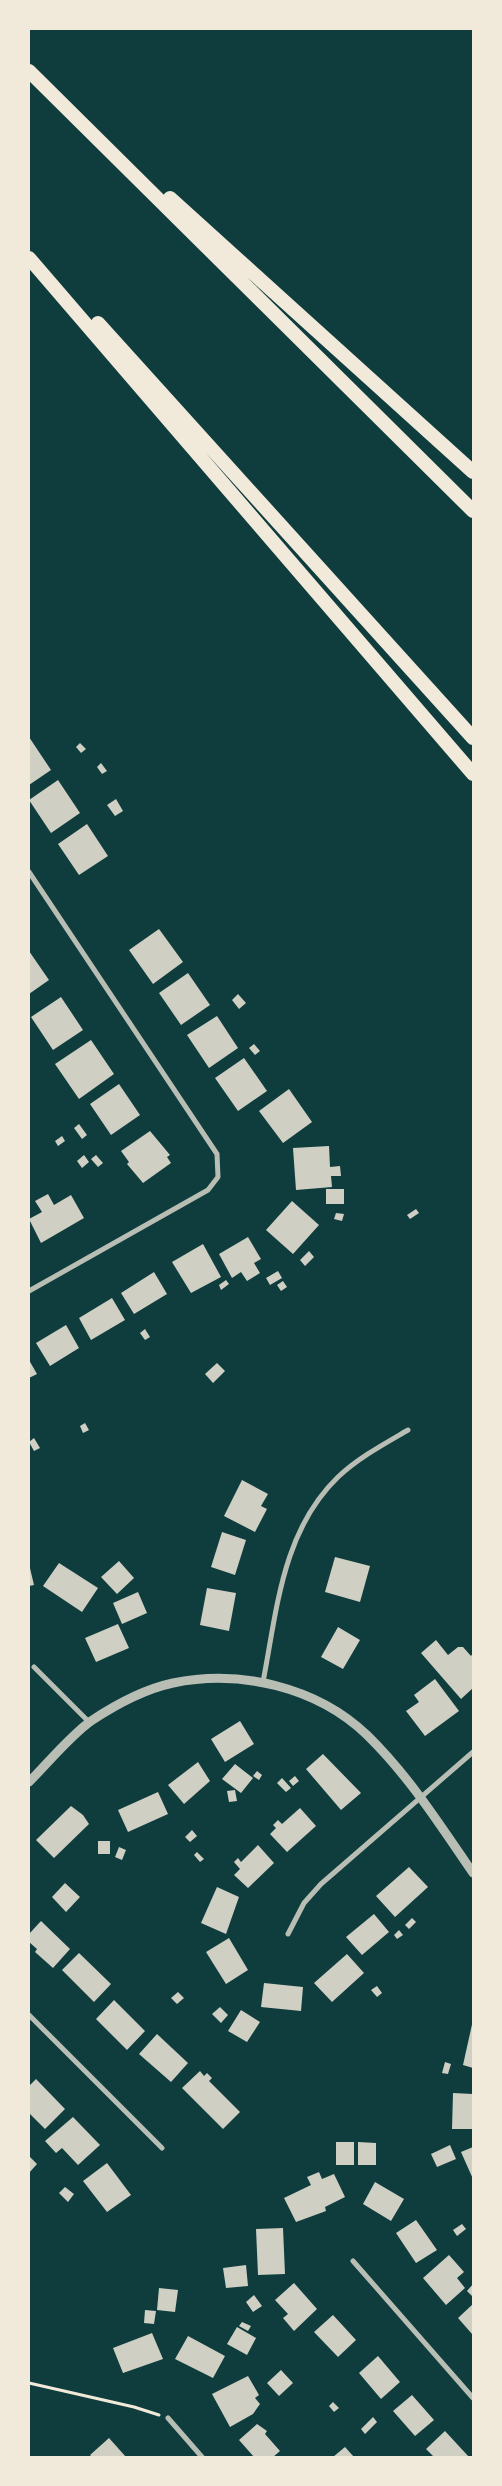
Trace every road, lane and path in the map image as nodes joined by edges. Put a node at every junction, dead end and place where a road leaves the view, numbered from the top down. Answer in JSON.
{"nodes":[{"id":1,"x":29,"y":71,"type":"edge"},
{"id":2,"x":29,"y":246,"type":"edge"},
{"id":3,"x":29,"y":258,"type":"edge"},
{"id":4,"x":473,"y":472,"type":"edge"},
{"id":5,"x":473,"y":511,"type":"edge"},
{"id":6,"x":473,"y":738,"type":"edge"},
{"id":7,"x":473,"y":774,"type":"edge"},
{"id":8,"x":29,"y":872,"type":"edge"},
{"id":9,"x":29,"y":1291,"type":"edge"},
{"id":10,"x":408,"y":1430,"type":"dead end"},
{"id":11,"x":34,"y":1667,"type":"dead end"},
{"id":12,"x":263,"y":1682,"type":"junction"},
{"id":13,"x":89,"y":1722,"type":"junction"},
{"id":14,"x":473,"y":1752,"type":"edge"},
{"id":15,"x":29,"y":1782,"type":"edge"},
{"id":16,"x":422,"y":1798,"type":"junction"},
{"id":17,"x":473,"y":1873,"type":"edge"},
{"id":18,"x":288,"y":1934,"type":"dead end"},
{"id":19,"x":29,"y":2015,"type":"edge"},
{"id":20,"x":162,"y":2148,"type":"dead end"},
{"id":21,"x":353,"y":2261,"type":"dead end"},
{"id":22,"x":29,"y":2383,"type":"edge"},
{"id":23,"x":473,"y":2398,"type":"edge"},
{"id":24,"x":168,"y":2418,"type":"joint"},
{"id":25,"x":202,"y":2457,"type":"edge"}],
"edges":[{"from":1,"to":4,"type":"highway"},
{"from":1,"to":5,"type":"highway"},
{"from":2,"to":6,"type":"highway"},
{"from":3,"to":7,"type":"highway"},
{"from":8,"to":9,"type":"street"},
{"from":10,"to":12,"type":"street"},
{"from":11,"to":13,"type":"street"},
{"from":12,"to":13,"type":"street"},
{"from":12,"to":16,"type":"street"},
{"from":13,"to":15,"type":"street"},
{"from":14,"to":16,"type":"street"},
{"from":16,"to":17,"type":"street"},
{"from":16,"to":18,"type":"street"},
{"from":19,"to":20,"type":"street"},
{"from":21,"to":23,"type":"street"},
{"from":22,"to":24,"type":"path"},
{"from":24,"to":25,"type":"street"}]}
